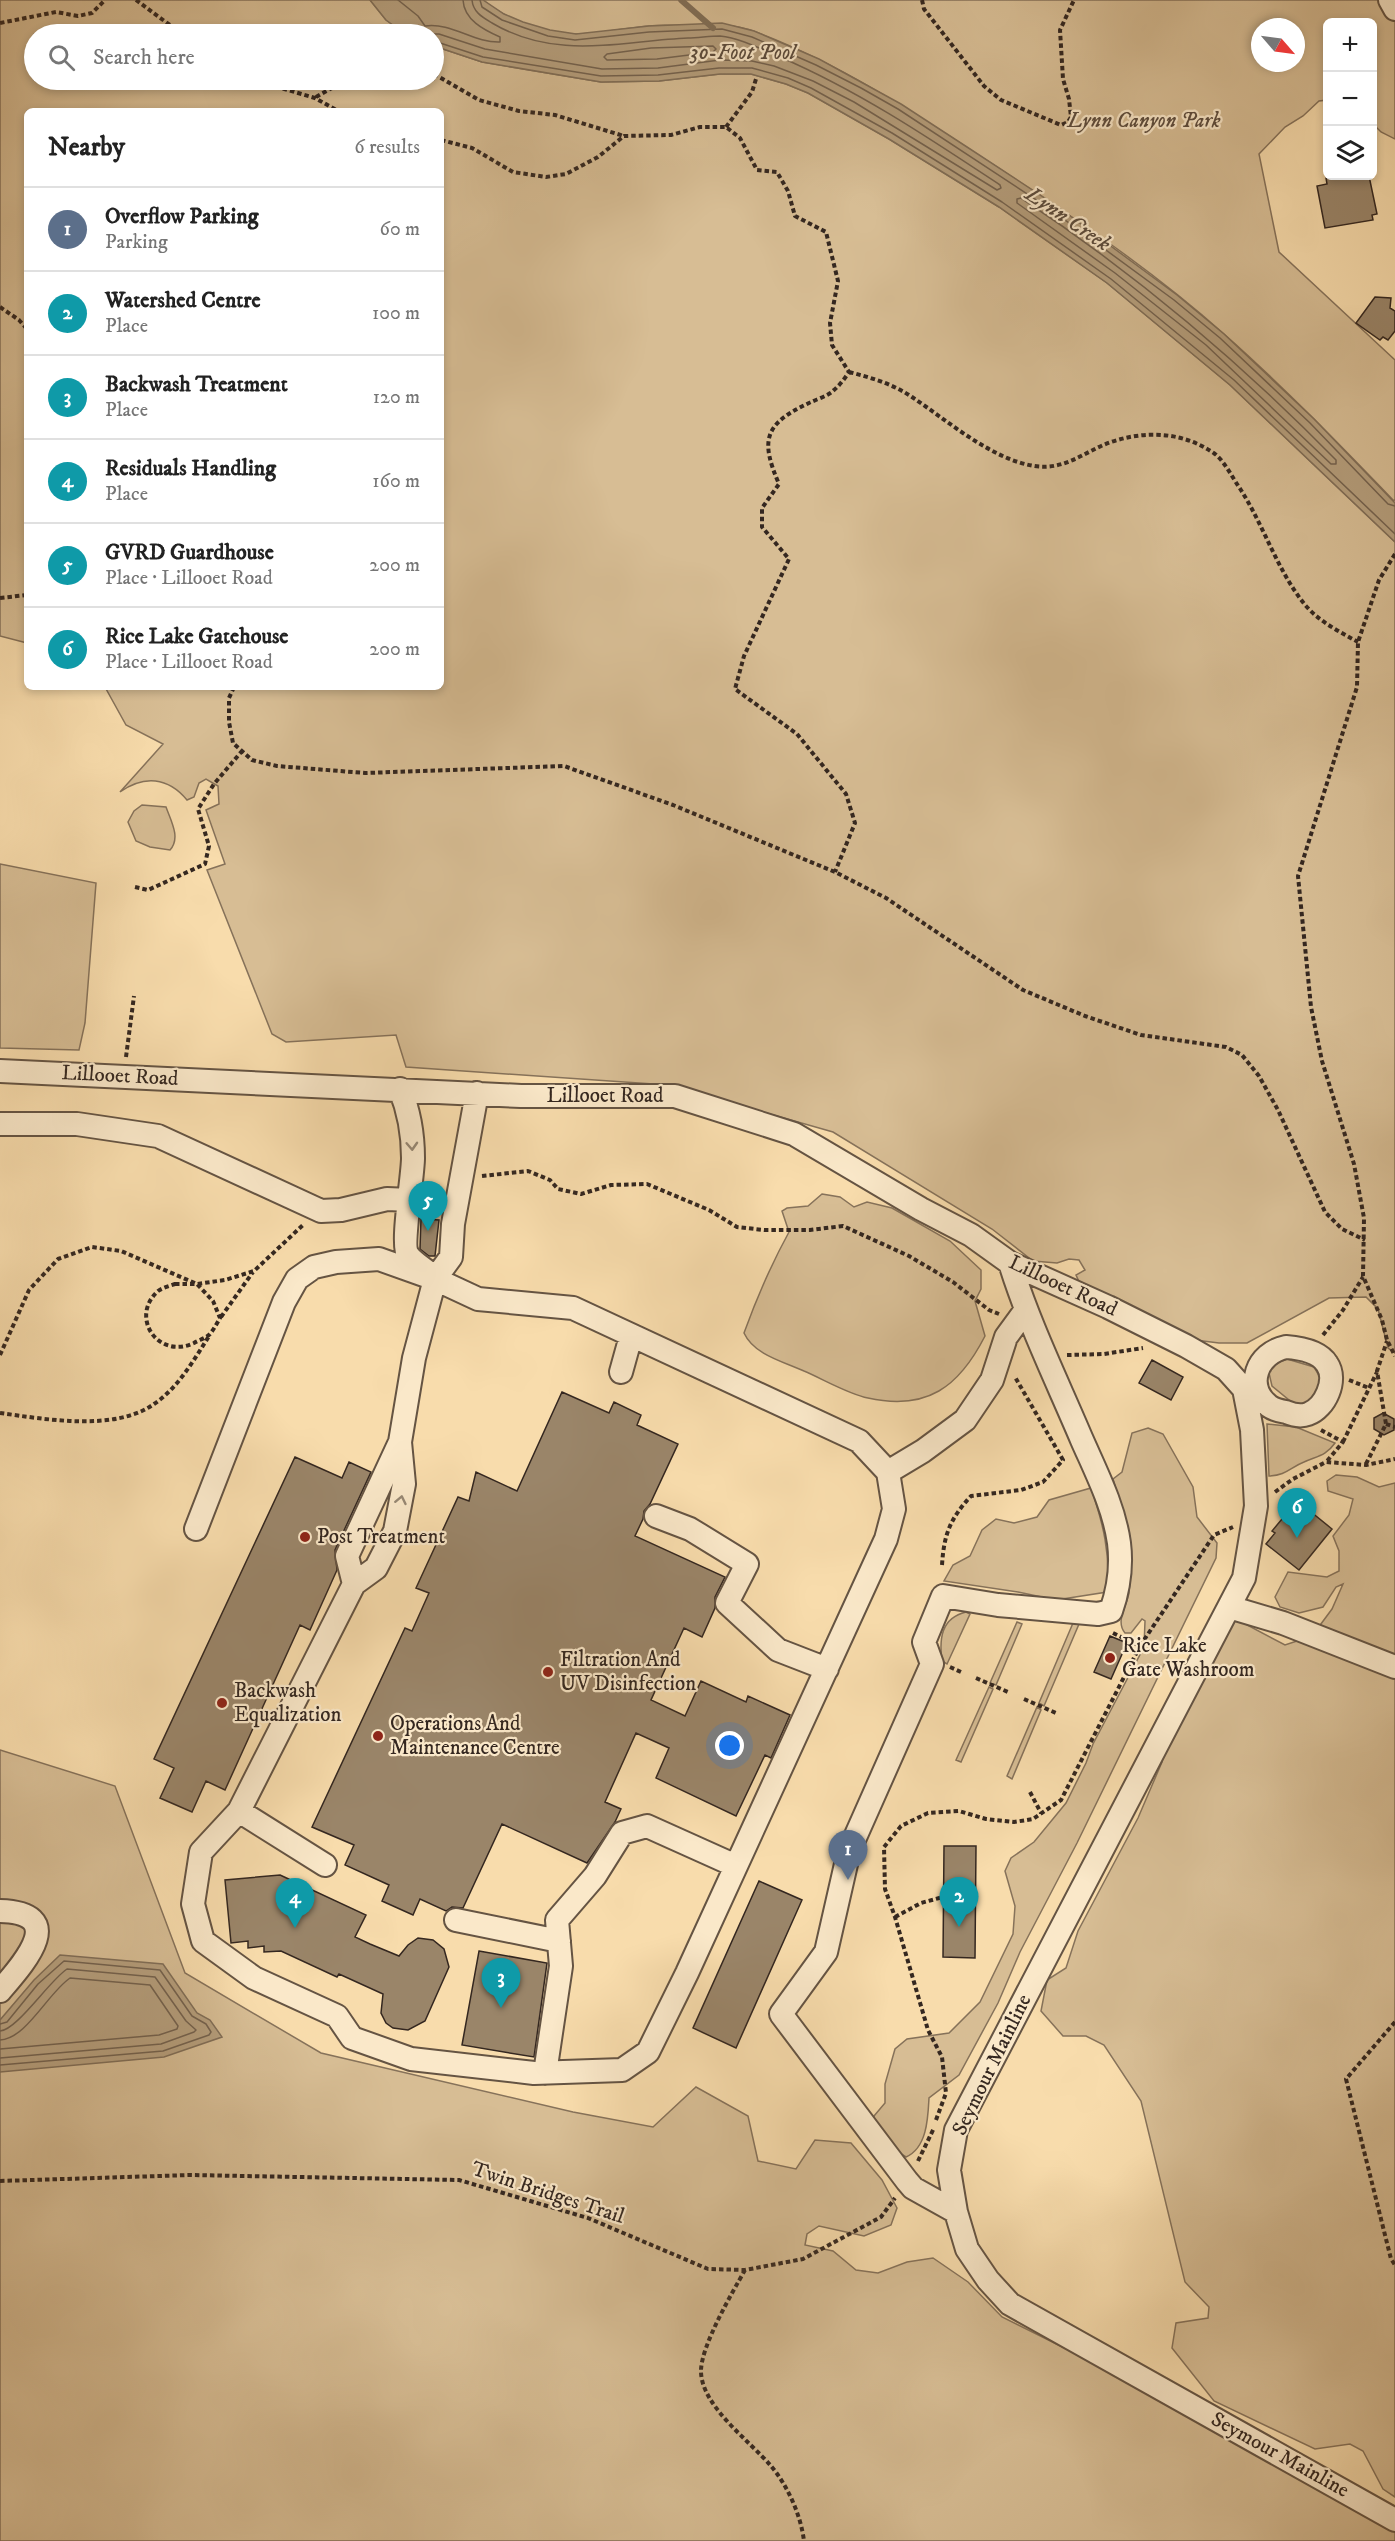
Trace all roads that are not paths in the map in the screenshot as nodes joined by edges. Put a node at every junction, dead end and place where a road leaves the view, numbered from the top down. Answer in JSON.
{"nodes":[{"id":1,"x":1390,"y":0,"type":"edge"},
{"id":2,"x":1395,"y":9,"type":"edge"},
{"id":3,"x":0,"y":1071,"type":"edge"},
{"id":4,"x":400,"y":1089,"type":"junction"},
{"id":5,"x":477,"y":1094,"type":"junction"},
{"id":6,"x":0,"y":1124,"type":"edge"},
{"id":7,"x":410,"y":1200,"type":"junction"},
{"id":8,"x":1010,"y":1263,"type":"junction"},
{"id":9,"x":435,"y":1279,"type":"junction"},
{"id":10,"x":1025,"y":1311,"type":"junction"},
{"id":11,"x":632,"y":1336,"type":"junction"},
{"id":12,"x":621,"y":1372,"type":"dead end"},
{"id":13,"x":1251,"y":1387,"type":"junction"},
{"id":14,"x":400,"y":1442,"type":"junction"},
{"id":15,"x":888,"y":1472,"type":"junction"},
{"id":16,"x":656,"y":1516,"type":"dead end"},
{"id":17,"x":196,"y":1529,"type":"dead end"},
{"id":18,"x":354,"y":1584,"type":"junction"},
{"id":19,"x":1229,"y":1607,"type":"junction"},
{"id":20,"x":1395,"y":1667,"type":"edge"},
{"id":21,"x":827,"y":1670,"type":"junction"},
{"id":22,"x":239,"y":1811,"type":"junction"},
{"id":23,"x":325,"y":1865,"type":"dead end"},
{"id":24,"x":736,"y":1866,"type":"junction"},
{"id":25,"x":0,"y":1911,"type":"edge"},
{"id":26,"x":456,"y":1920,"type":"dead end"},
{"id":27,"x":559,"y":1941,"type":"junction"},
{"id":28,"x":0,"y":1991,"type":"edge"},
{"id":29,"x":545,"y":2073,"type":"junction"},
{"id":30,"x":956,"y":2211,"type":"junction"},
{"id":31,"x":1395,"y":2520,"type":"edge"}],
"edges":[{"from":1,"to":2,"type":"street"},
{"from":3,"to":4,"type":"street","name":"Lillooet Road"},
{"from":4,"to":5,"type":"street","name":"Lillooet Road"},
{"from":4,"to":7,"type":"street","one_way":true},
{"from":5,"to":8,"type":"street","name":"Lillooet Road"},
{"from":5,"to":9,"type":"street"},
{"from":6,"to":7,"type":"street"},
{"from":7,"to":9,"type":"street"},
{"from":8,"to":10,"type":"street"},
{"from":8,"to":13,"type":"street","name":"Lillooet Road"},
{"from":9,"to":11,"type":"street"},
{"from":9,"to":14,"type":"street"},
{"from":9,"to":17,"type":"street"},
{"from":10,"to":15,"type":"street"},
{"from":10,"to":30,"type":"street"},
{"from":11,"to":12,"type":"street"},
{"from":11,"to":15,"type":"street"},
{"from":13,"to":13,"type":"street"},
{"from":13,"to":19,"type":"street","name":"Seymour Mainline"},
{"from":14,"to":18,"type":"street"},
{"from":18,"to":14,"type":"street","one_way":true},
{"from":15,"to":21,"type":"street"},
{"from":16,"to":21,"type":"street"},
{"from":18,"to":22,"type":"street"},
{"from":19,"to":20,"type":"street"},
{"from":19,"to":30,"type":"street","name":"Seymour Mainline"},
{"from":21,"to":24,"type":"street"},
{"from":22,"to":23,"type":"street"},
{"from":22,"to":29,"type":"street"},
{"from":24,"to":27,"type":"street"},
{"from":24,"to":29,"type":"street"},
{"from":25,"to":28,"type":"street"},
{"from":26,"to":27,"type":"street"},
{"from":27,"to":29,"type":"street"},
{"from":30,"to":31,"type":"street","name":"Seymour Mainline"}]}
